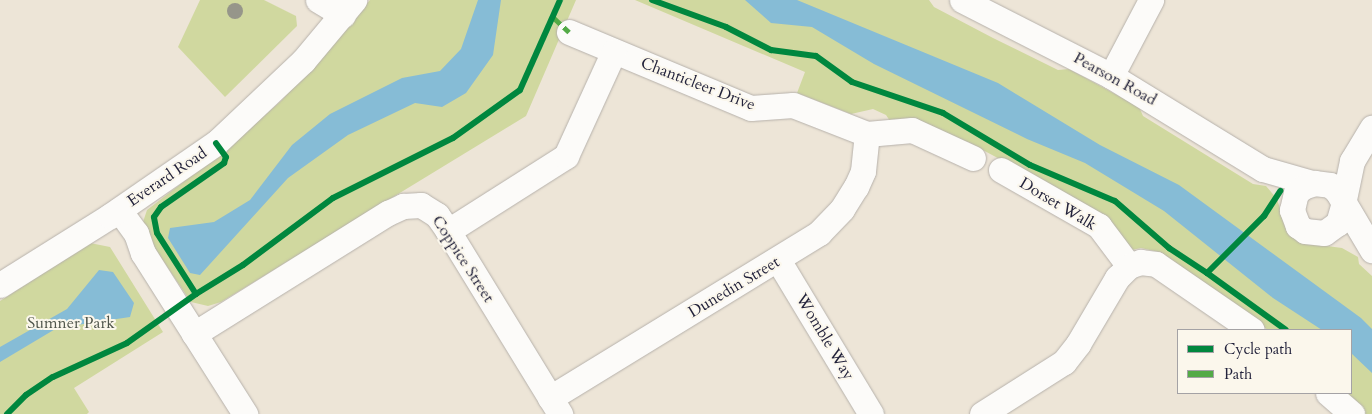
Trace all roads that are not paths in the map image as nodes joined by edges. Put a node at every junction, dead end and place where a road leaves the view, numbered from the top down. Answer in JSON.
{"nodes":[{"id":1,"x":318,"y":0,"type":"edge"},
{"id":2,"x":962,"y":0,"type":"edge"},
{"id":3,"x":1150,"y":0,"type":"edge"},
{"id":4,"x":348,"y":8,"type":"edge"},
{"id":5,"x":569,"y":32,"type":"dead end"},
{"id":6,"x":614,"y":50,"type":"junction"},
{"id":7,"x":1111,"y":76,"type":"junction"},
{"id":8,"x":1372,"y":128,"type":"edge"},
{"id":9,"x":867,"y":134,"type":"junction"},
{"id":10,"x":973,"y":158,"type":"dead end"},
{"id":11,"x":1352,"y":161,"type":"junction"},
{"id":12,"x":1263,"y":169,"type":"junction"},
{"id":13,"x":1001,"y":170,"type":"dead end"},
{"id":14,"x":1313,"y":183,"type":"junction"},
{"id":15,"x":1343,"y":205,"type":"junction"},
{"id":16,"x":1292,"y":210,"type":"junction"},
{"id":17,"x":115,"y":213,"type":"junction"},
{"id":18,"x":448,"y":231,"type":"junction"},
{"id":19,"x":1314,"y":234,"type":"junction"},
{"id":20,"x":1370,"y":249,"type":"edge"},
{"id":21,"x":778,"y":260,"type":"junction"},
{"id":22,"x":1129,"y":266,"type":"junction"},
{"id":23,"x":0,"y":284,"type":"edge"},
{"id":24,"x":1251,"y":329,"type":"edge"},
{"id":25,"x":194,"y":334,"type":"junction"},
{"id":26,"x":1329,"y":394,"type":"edge"},
{"id":27,"x":555,"y":406,"type":"edge"},
{"id":28,"x":245,"y":414,"type":"edge"},
{"id":29,"x":871,"y":414,"type":"edge"},
{"id":30,"x":982,"y":414,"type":"edge"},
{"id":31,"x":1352,"y":414,"type":"edge"}],
"edges":[{"from":1,"to":4,"type":"street"},
{"from":2,"to":7,"type":"street","name":"Pearson Road"},
{"from":3,"to":7,"type":"street"},
{"from":4,"to":17,"type":"street","name":"Everard Road"},
{"from":5,"to":6,"type":"street","name":"Chanticleer Drive"},
{"from":6,"to":9,"type":"street","name":"Chanticleer Drive"},
{"from":6,"to":18,"type":"street"},
{"from":7,"to":12,"type":"street","name":"Pearson Road"},
{"from":8,"to":11,"type":"street"},
{"from":9,"to":10,"type":"street"},
{"from":9,"to":21,"type":"street","name":"Dunedin Street"},
{"from":11,"to":14,"type":"street"},
{"from":11,"to":15,"type":"street"},
{"from":12,"to":14,"type":"street","name":"Pearson Road"},
{"from":12,"to":16,"type":"street","name":"Pearson Road"},
{"from":13,"to":22,"type":"street","name":"Dorset Walk"},
{"from":14,"to":15,"type":"street"},
{"from":14,"to":16,"type":"street"},
{"from":15,"to":19,"type":"street"},
{"from":15,"to":20,"type":"street"},
{"from":16,"to":19,"type":"street"},
{"from":17,"to":23,"type":"street","name":"Everard Road"},
{"from":17,"to":25,"type":"street"},
{"from":18,"to":25,"type":"street","name":"Coppice Street"},
{"from":18,"to":27,"type":"street","name":"Coppice Street"},
{"from":19,"to":20,"type":"street"},
{"from":21,"to":27,"type":"street","name":"Dunedin Street"},
{"from":21,"to":29,"type":"street","name":"Womble Way"},
{"from":22,"to":24,"type":"street"},
{"from":22,"to":30,"type":"street"},
{"from":25,"to":28,"type":"street"},
{"from":26,"to":31,"type":"street"}]}
